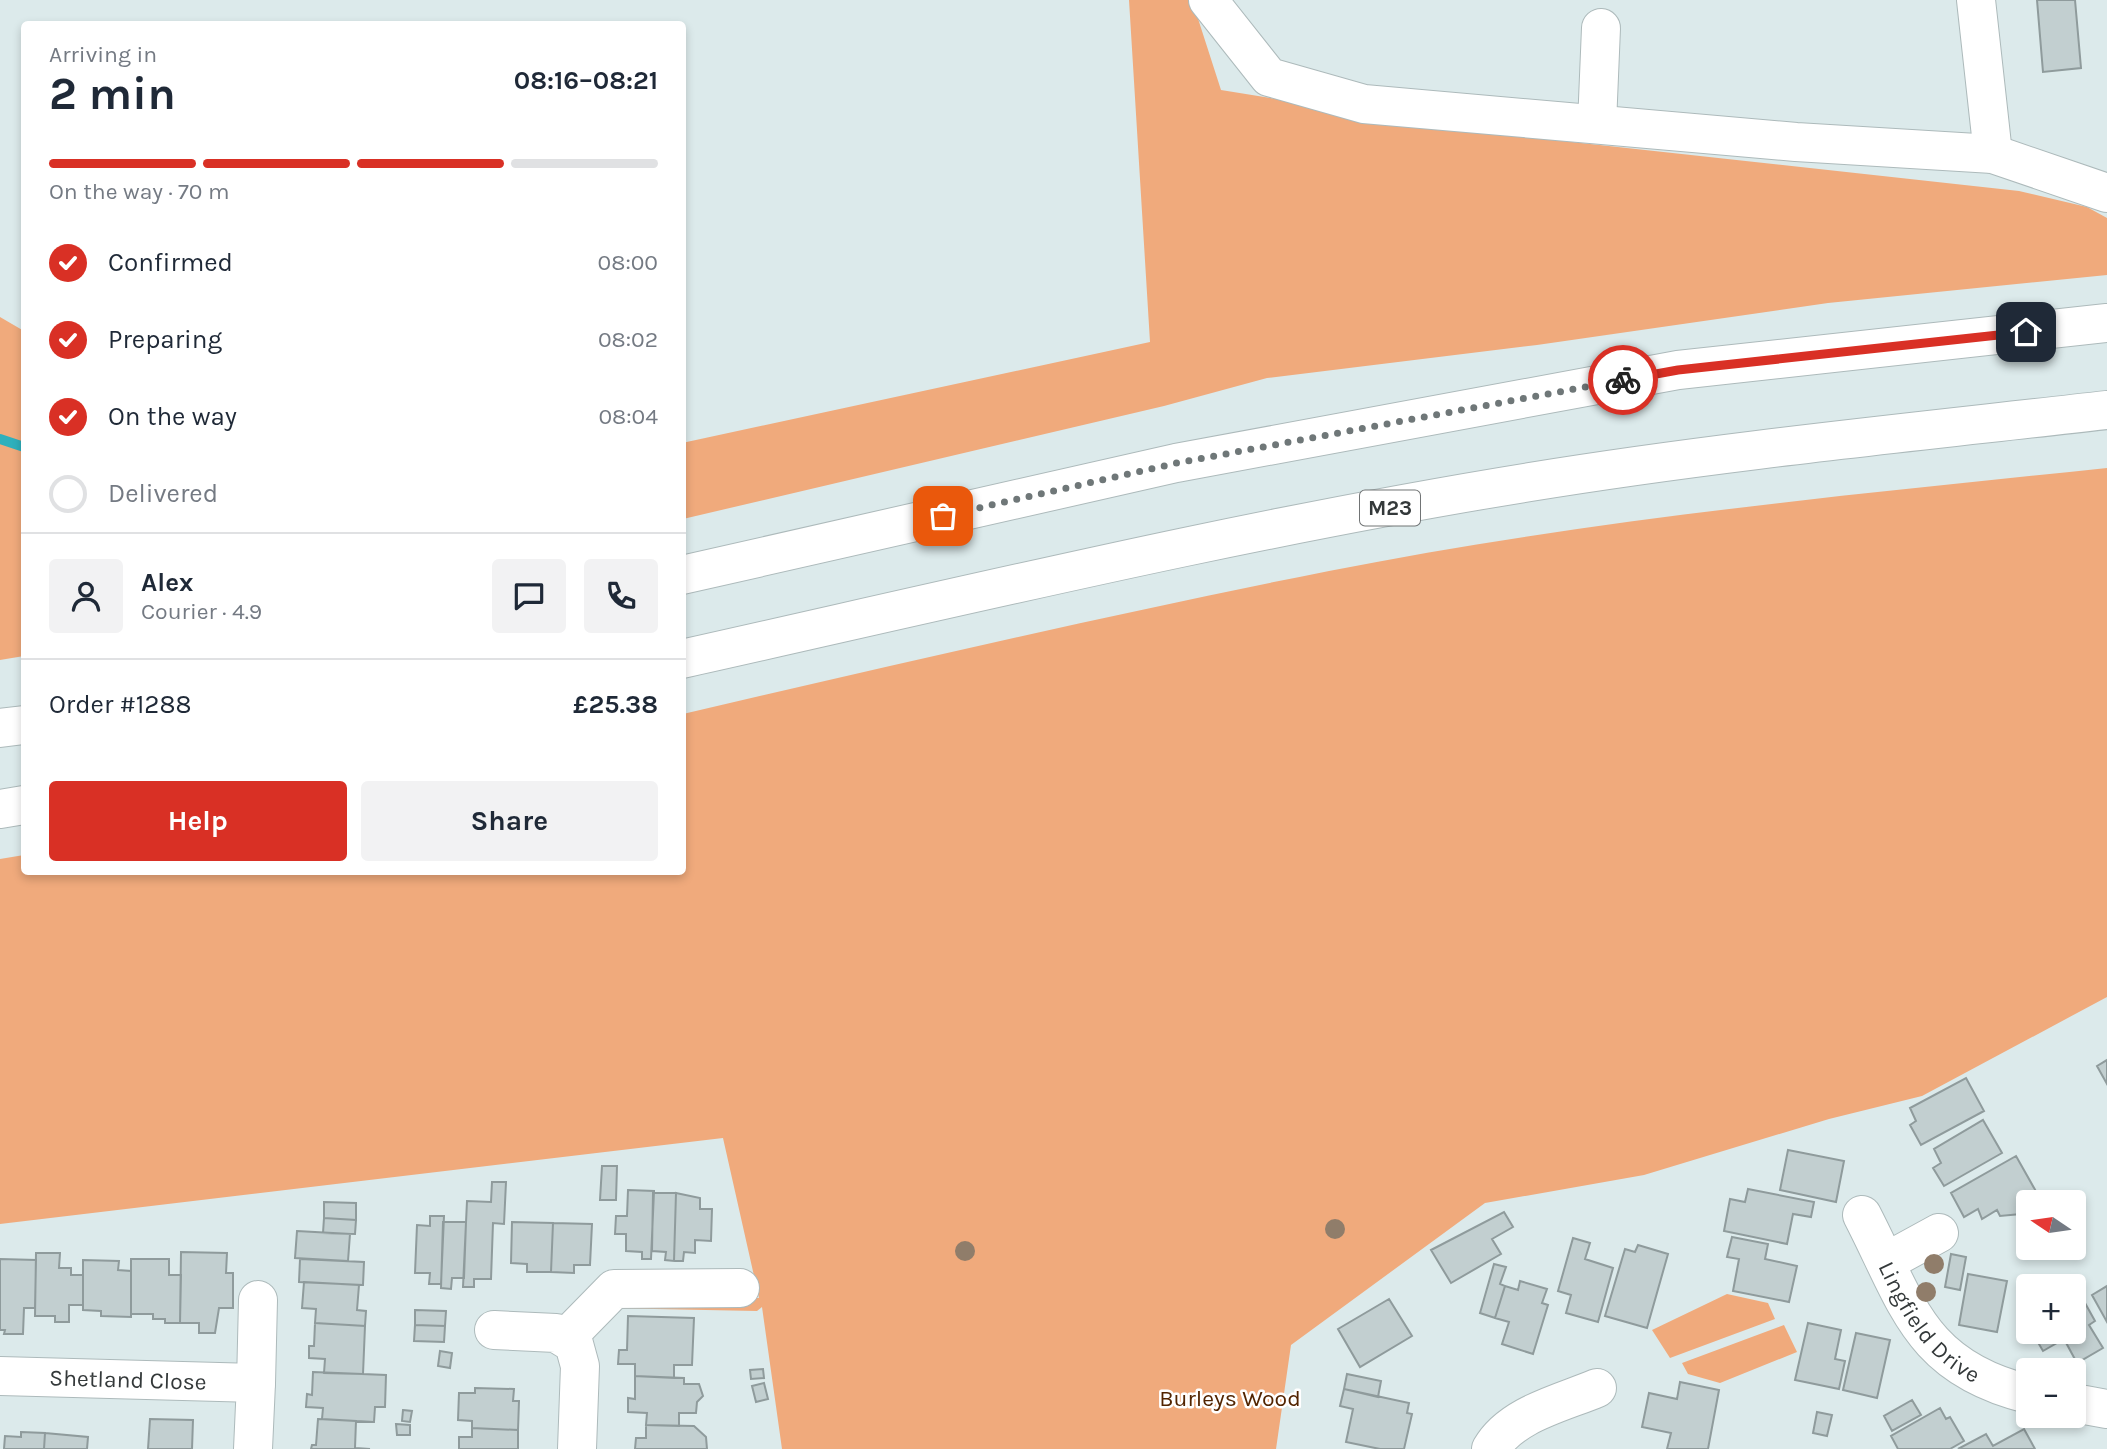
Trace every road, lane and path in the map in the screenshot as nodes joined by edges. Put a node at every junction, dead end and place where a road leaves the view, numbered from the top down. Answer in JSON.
{"nodes":[{"id":1,"x":1208,"y":0,"type":"edge"},
{"id":2,"x":1976,"y":0,"type":"edge"},
{"id":3,"x":1601,"y":28,"type":"dead end"},
{"id":4,"x":1597,"y":124,"type":"junction"},
{"id":5,"x":1993,"y":154,"type":"junction"},
{"id":6,"x":2107,"y":193,"type":"edge"},
{"id":7,"x":2107,"y":323,"type":"edge"},
{"id":8,"x":2107,"y":410,"type":"edge"},
{"id":9,"x":686,"y":574,"type":"edge"},
{"id":10,"x":686,"y":658,"type":"edge"},
{"id":11,"x":21,"y":725,"type":"edge"},
{"id":12,"x":0,"y":728,"type":"edge"},
{"id":13,"x":21,"y":805,"type":"edge"},
{"id":14,"x":0,"y":808,"type":"edge"},
{"id":15,"x":1862,"y":1215,"type":"dead end"},
{"id":16,"x":1939,"y":1233,"type":"dead end"},
{"id":17,"x":1886,"y":1262,"type":"junction"},
{"id":18,"x":740,"y":1288,"type":"dead end"},
{"id":19,"x":258,"y":1300,"type":"dead end"},
{"id":20,"x":494,"y":1330,"type":"dead end"},
{"id":21,"x":567,"y":1337,"type":"junction"},
{"id":22,"x":0,"y":1376,"type":"edge"},
{"id":23,"x":256,"y":1383,"type":"junction"},
{"id":24,"x":1597,"y":1388,"type":"dead end"},
{"id":25,"x":2016,"y":1390,"type":"edge"},
{"id":26,"x":2086,"y":1405,"type":"edge"},
{"id":27,"x":2107,"y":1409,"type":"edge"},
{"id":28,"x":253,"y":1449,"type":"edge"},
{"id":29,"x":578,"y":1449,"type":"edge"},
{"id":30,"x":1491,"y":1449,"type":"edge"}],
"edges":[{"from":1,"to":4,"type":"main road"},
{"from":2,"to":5,"type":"main road"},
{"from":3,"to":4,"type":"main road"},
{"from":4,"to":5,"type":"main road"},
{"from":5,"to":6,"type":"main road"},
{"from":7,"to":9,"type":"main road"},
{"from":8,"to":10,"type":"main road","number":"M23"},
{"from":11,"to":12,"type":"main road"},
{"from":13,"to":14,"type":"main road"},
{"from":15,"to":17,"type":"main road","name":"Lingfield Drive"},
{"from":16,"to":17,"type":"main road"},
{"from":17,"to":25,"type":"main road","name":"Lingfield Drive"},
{"from":18,"to":21,"type":"main road"},
{"from":19,"to":23,"type":"main road"},
{"from":20,"to":21,"type":"main road"},
{"from":21,"to":29,"type":"main road"},
{"from":22,"to":23,"type":"main road","name":"Shetland Close"},
{"from":23,"to":28,"type":"main road"},
{"from":24,"to":30,"type":"main road"},
{"from":26,"to":27,"type":"main road"}]}
